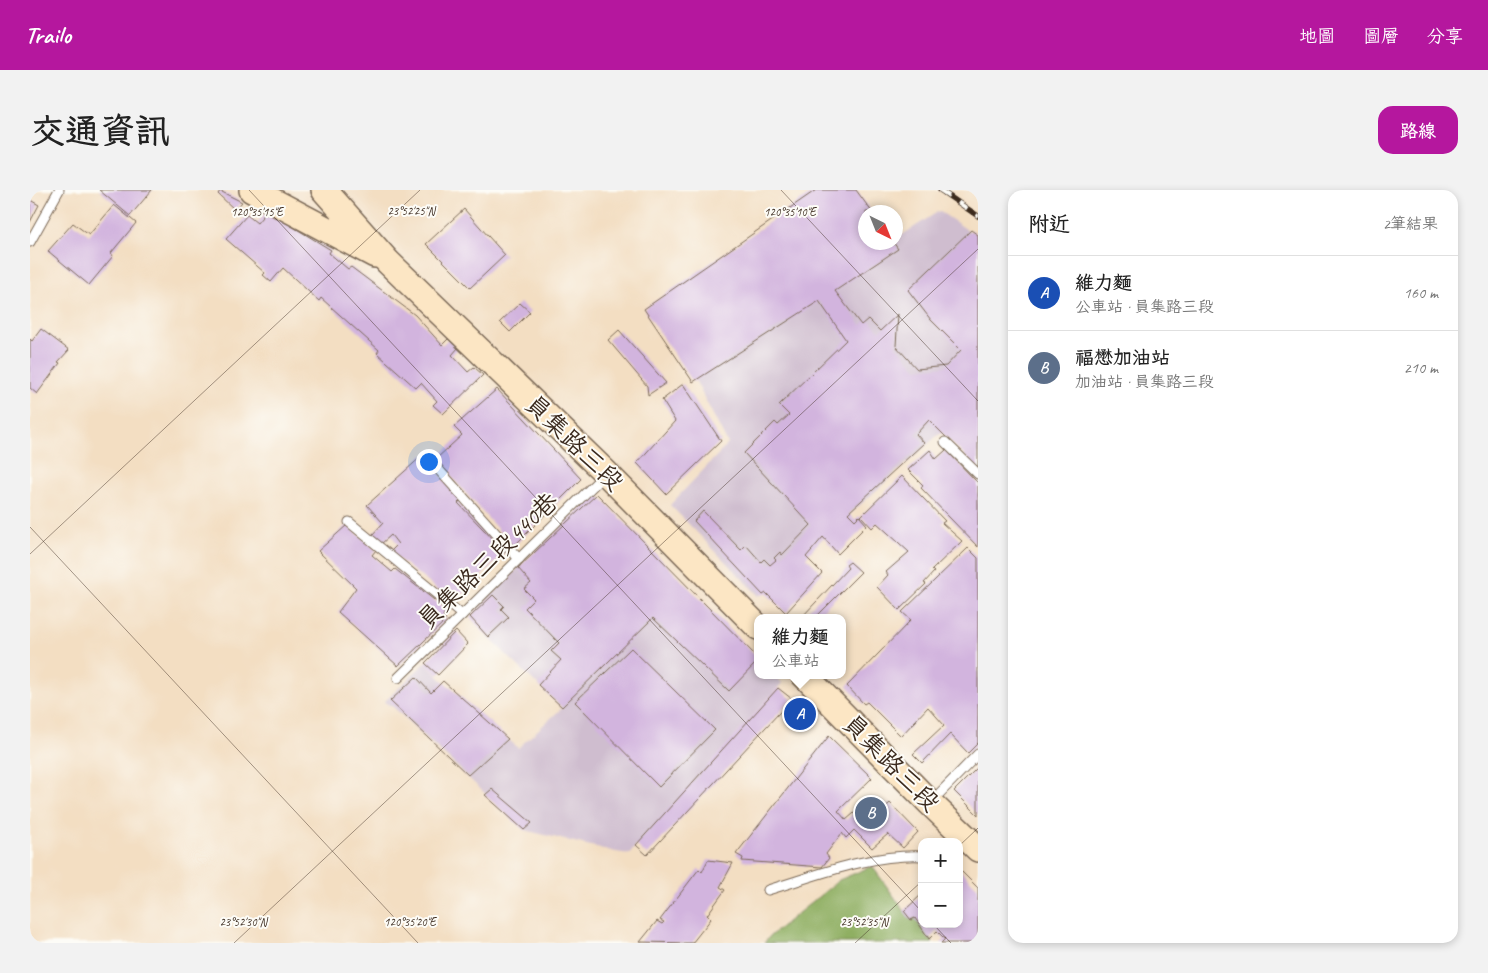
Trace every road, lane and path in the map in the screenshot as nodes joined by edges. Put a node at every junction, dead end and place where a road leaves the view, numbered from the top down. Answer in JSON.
{"nodes":[{"id":1,"x":59,"y":190,"type":"edge"},
{"id":2,"x":252,"y":190,"type":"edge"},
{"id":3,"x":324,"y":190,"type":"edge"},
{"id":4,"x":30,"y":242,"type":"edge"},
{"id":5,"x":388,"y":262,"type":"junction"},
{"id":6,"x":945,"y":442,"type":"dead end"},
{"id":7,"x":429,"y":459,"type":"dead end"},
{"id":8,"x":606,"y":473,"type":"junction"},
{"id":9,"x":978,"y":474,"type":"edge"},
{"id":10,"x":349,"y":522,"type":"dead end"},
{"id":11,"x":519,"y":559,"type":"junction"},
{"id":12,"x":462,"y":615,"type":"junction"},
{"id":13,"x":754,"y":624,"type":"edge"},
{"id":14,"x":398,"y":678,"type":"dead end"},
{"id":15,"x":808,"y":679,"type":"edge"},
{"id":16,"x":978,"y":754,"type":"edge"},
{"id":17,"x":930,"y":803,"type":"junction"},
{"id":18,"x":973,"y":848,"type":"edge"},
{"id":19,"x":918,"y":856,"type":"edge"},
{"id":20,"x":768,"y":890,"type":"dead end"}],
"edges":[{"from":1,"to":4,"type":"lane"},
{"from":2,"to":5,"type":"main road"},
{"from":3,"to":5,"type":"main road"},
{"from":5,"to":8,"type":"main road","name":"員集路三段"},
{"from":6,"to":9,"type":"lane"},
{"from":7,"to":11,"type":"lane"},
{"from":8,"to":11,"type":"lane","name":"員集路三段440巷"},
{"from":8,"to":13,"type":"main road","name":"員集路三段"},
{"from":10,"to":12,"type":"lane"},
{"from":11,"to":12,"type":"lane","name":"員集路三段440巷"},
{"from":12,"to":14,"type":"lane","name":"員集路三段440巷"},
{"from":15,"to":17,"type":"main road","name":"員集路三段"},
{"from":16,"to":17,"type":"lane"},
{"from":17,"to":18,"type":"main road","name":"員集路三段"},
{"from":19,"to":20,"type":"lane"}]}
